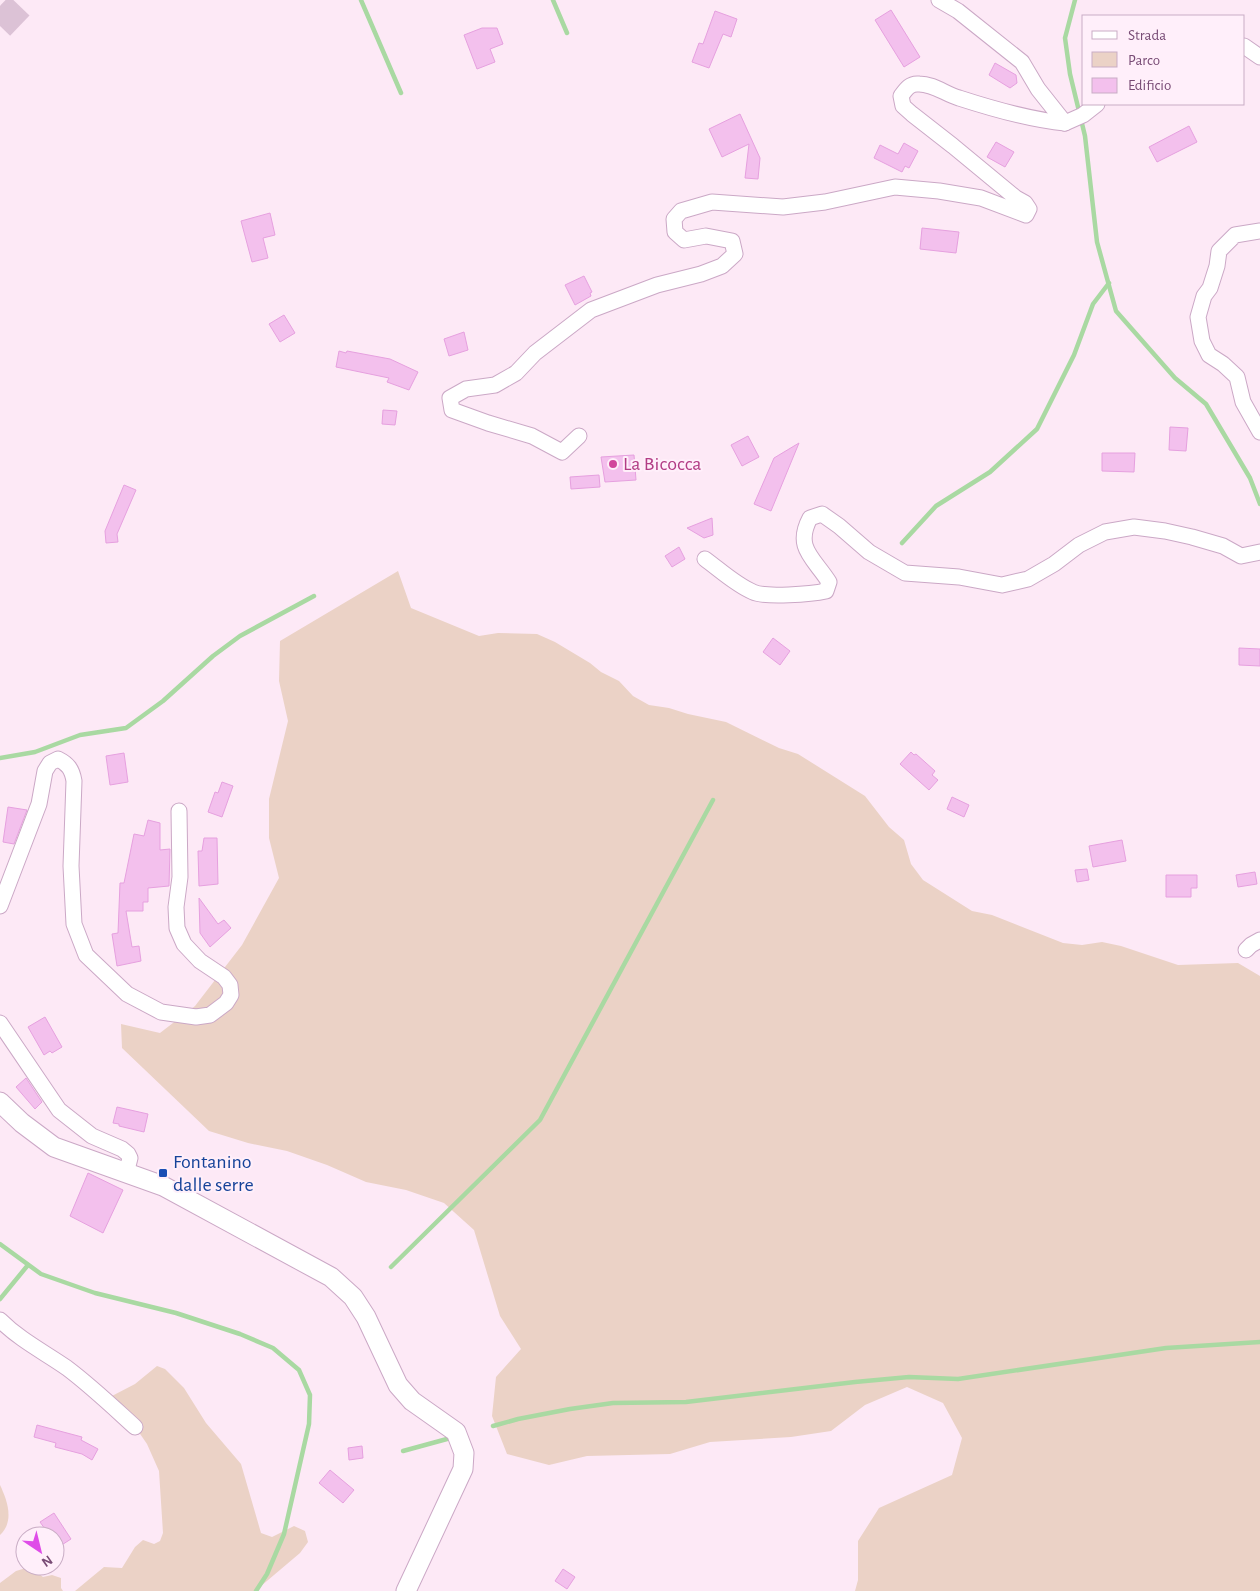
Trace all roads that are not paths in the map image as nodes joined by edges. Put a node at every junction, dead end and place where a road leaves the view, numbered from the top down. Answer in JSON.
{"nodes":[{"id":1,"x":939,"y":0,"type":"edge"},
{"id":2,"x":1245,"y":47,"type":"edge"},
{"id":3,"x":1260,"y":58,"type":"edge"},
{"id":4,"x":1096,"y":105,"type":"edge"},
{"id":5,"x":1066,"y":123,"type":"junction"},
{"id":6,"x":1260,"y":231,"type":"edge"},
{"id":7,"x":1260,"y":432,"type":"edge"},
{"id":8,"x":579,"y":436,"type":"dead end"},
{"id":9,"x":1260,"y":552,"type":"edge"},
{"id":10,"x":705,"y":559,"type":"dead end"},
{"id":11,"x":180,"y":810,"type":"dead end"},
{"id":12,"x":0,"y":906,"type":"edge"},
{"id":13,"x":1260,"y":940,"type":"edge"},
{"id":14,"x":1246,"y":950,"type":"dead end"},
{"id":15,"x":0,"y":1023,"type":"edge"},
{"id":16,"x":0,"y":1102,"type":"edge"},
{"id":17,"x":126,"y":1174,"type":"junction"},
{"id":18,"x":0,"y":1320,"type":"edge"},
{"id":19,"x":135,"y":1427,"type":"dead end"},
{"id":20,"x":406,"y":1591,"type":"edge"}],
"edges":[{"from":1,"to":5,"type":"street"},
{"from":2,"to":3,"type":"street"},
{"from":4,"to":5,"type":"street"},
{"from":5,"to":8,"type":"street"},
{"from":6,"to":7,"type":"street"},
{"from":9,"to":10,"type":"street"},
{"from":11,"to":12,"type":"street"},
{"from":13,"to":14,"type":"street"},
{"from":15,"to":17,"type":"street"},
{"from":16,"to":17,"type":"street"},
{"from":17,"to":20,"type":"street"},
{"from":18,"to":19,"type":"street"}]}
